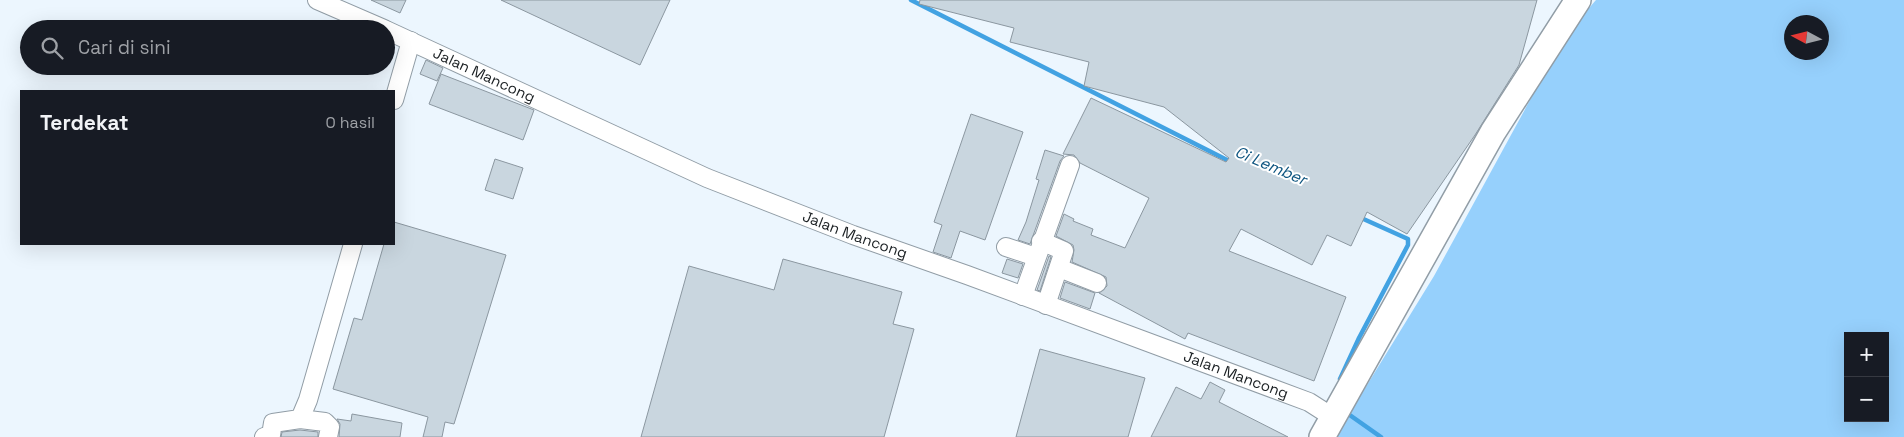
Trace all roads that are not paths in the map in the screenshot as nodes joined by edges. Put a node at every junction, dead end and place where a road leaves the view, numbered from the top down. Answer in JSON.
{"nodes":[{"id":1,"x":317,"y":0,"type":"edge"},
{"id":2,"x":1578,"y":0,"type":"edge"},
{"id":3,"x":364,"y":20,"type":"edge"},
{"id":4,"x":395,"y":33,"type":"edge"},
{"id":5,"x":411,"y":40,"type":"junction"},
{"id":6,"x":395,"y":96,"type":"edge"},
{"id":7,"x":1070,"y":164,"type":"dead end"},
{"id":8,"x":353,"y":245,"type":"edge"},
{"id":9,"x":1006,"y":247,"type":"dead end"},
{"id":10,"x":1038,"y":249,"type":"junction"},
{"id":11,"x":1059,"y":268,"type":"junction"},
{"id":12,"x":1096,"y":283,"type":"dead end"},
{"id":13,"x":1023,"y":296,"type":"junction"},
{"id":14,"x":1046,"y":305,"type":"junction"},
{"id":15,"x":1329,"y":414,"type":"edge"},
{"id":16,"x":300,"y":419,"type":"junction"},
{"id":17,"x":264,"y":437,"type":"edge"},
{"id":18,"x":328,"y":437,"type":"edge"}],
"edges":[{"from":1,"to":3,"type":"street","name":"Jalan Mancong"},
{"from":2,"to":15,"type":"street"},
{"from":4,"to":5,"type":"street","name":"Jalan Mancong"},
{"from":5,"to":6,"type":"street"},
{"from":5,"to":13,"type":"street","name":"Jalan Mancong"},
{"from":7,"to":10,"type":"street"},
{"from":8,"to":16,"type":"street"},
{"from":9,"to":10,"type":"street"},
{"from":10,"to":11,"type":"street"},
{"from":10,"to":13,"type":"street"},
{"from":11,"to":12,"type":"street"},
{"from":11,"to":14,"type":"street"},
{"from":13,"to":14,"type":"street","name":"Jalan Mancong"},
{"from":14,"to":15,"type":"street","name":"Jalan Mancong"},
{"from":16,"to":17,"type":"street"},
{"from":16,"to":18,"type":"street"}]}
